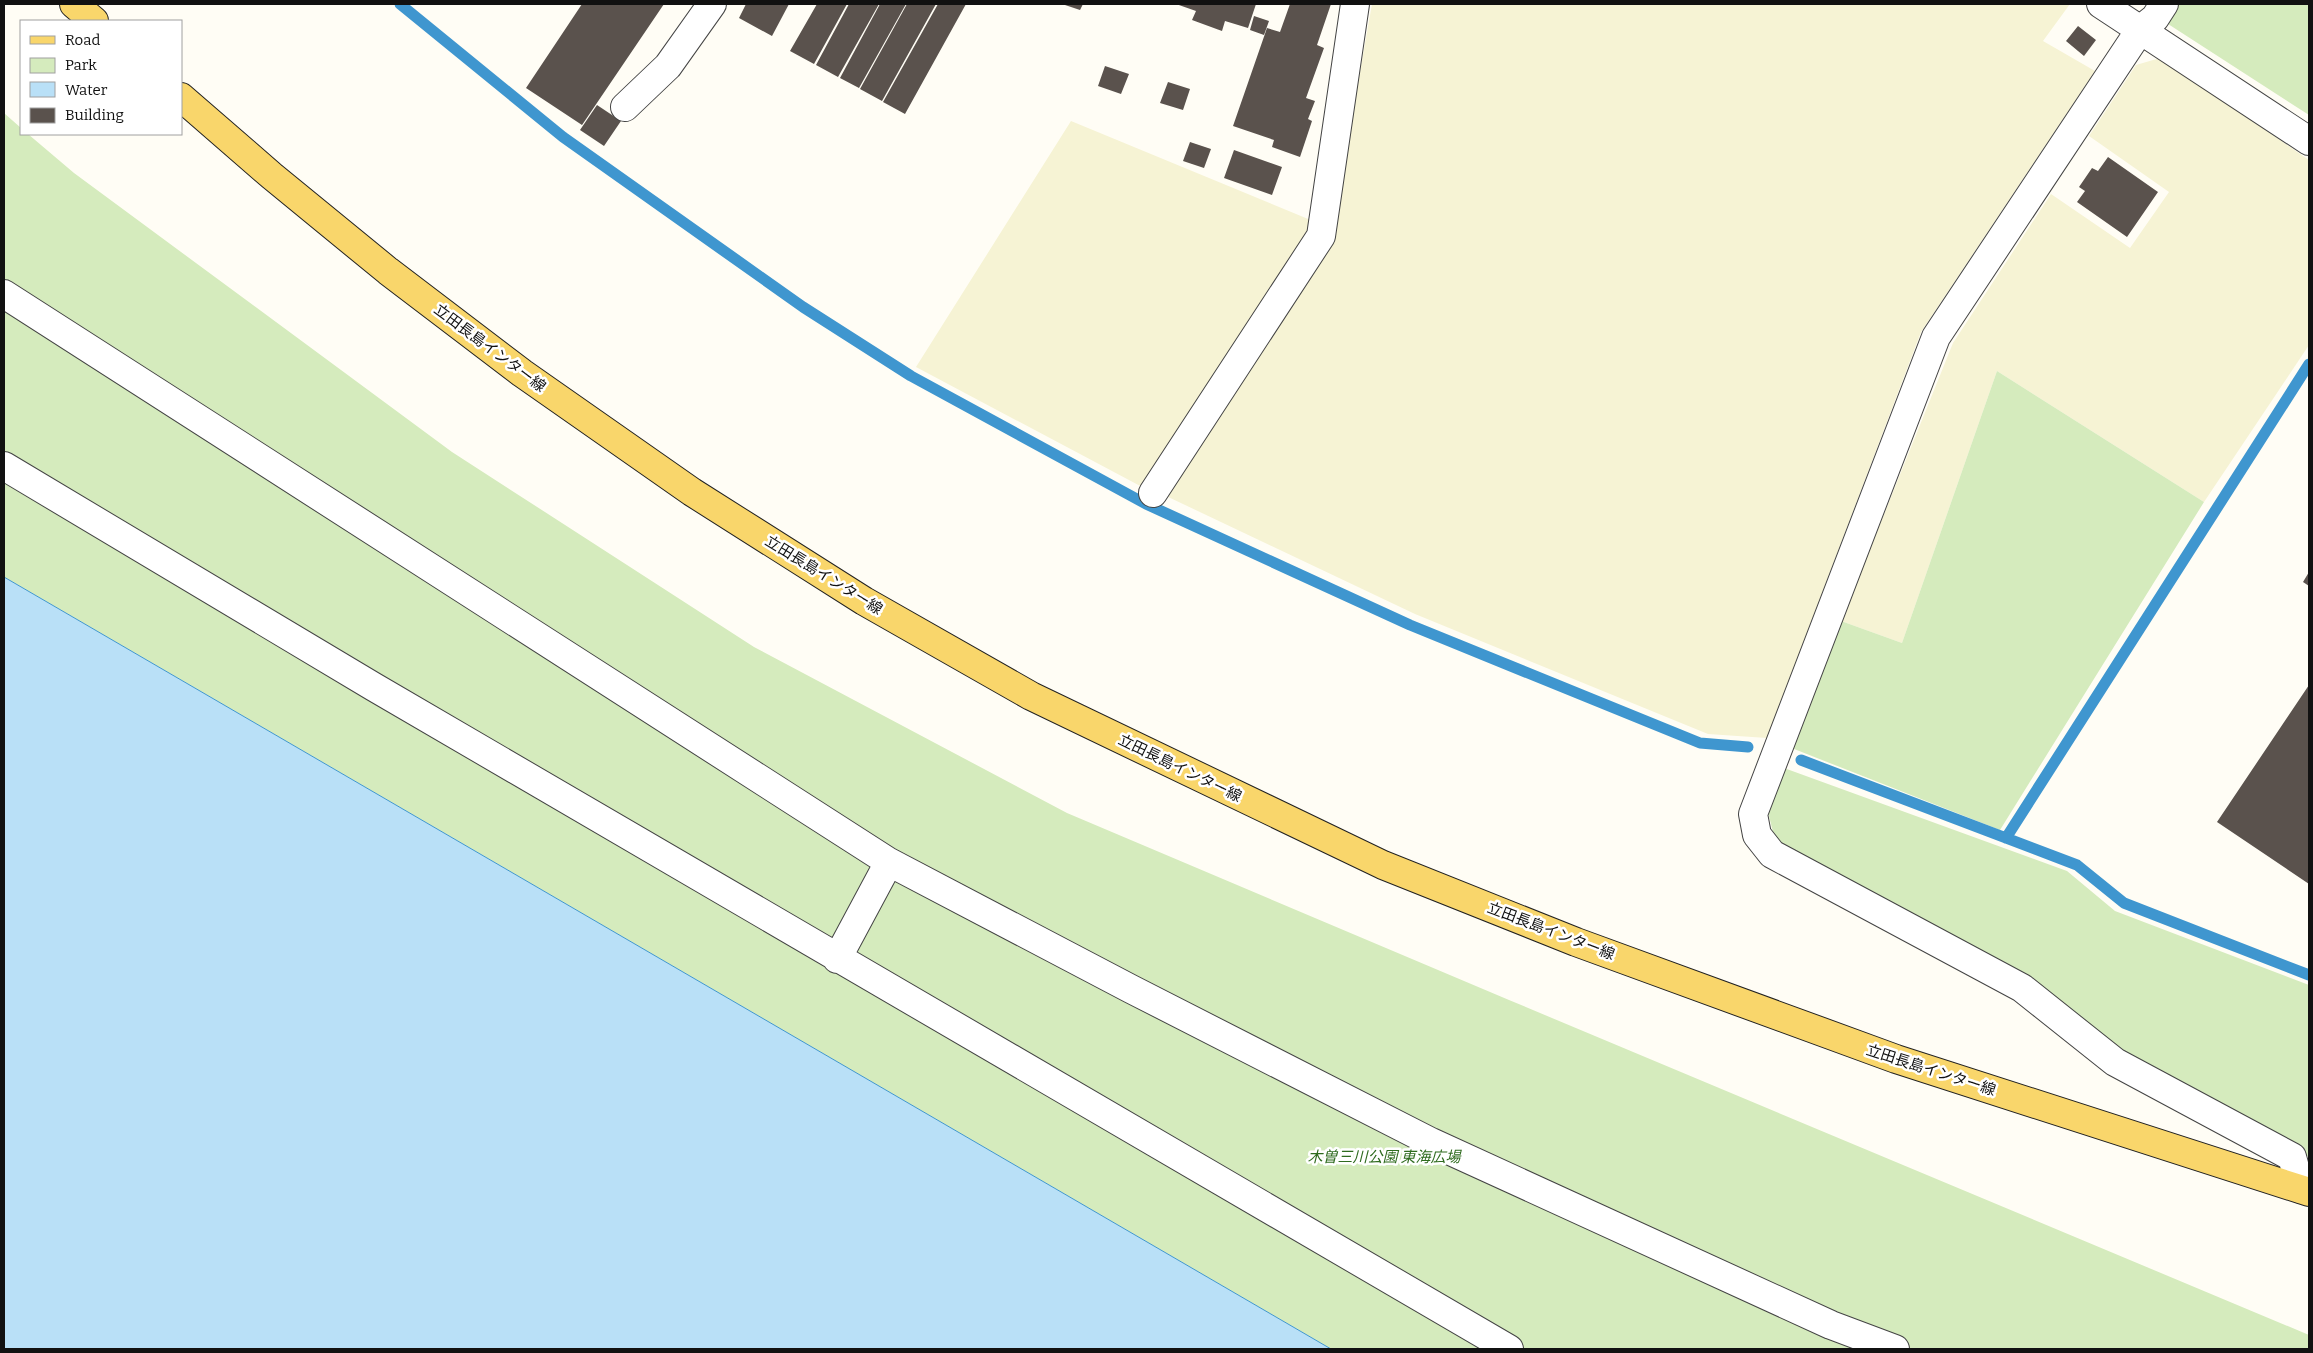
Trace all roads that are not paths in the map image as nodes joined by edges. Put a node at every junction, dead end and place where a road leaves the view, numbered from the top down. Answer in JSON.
{"nodes":[{"id":1,"x":74,"y":4,"type":"edge"},
{"id":2,"x":712,"y":4,"type":"edge"},
{"id":3,"x":1355,"y":4,"type":"edge"},
{"id":4,"x":2101,"y":4,"type":"edge"},
{"id":5,"x":2164,"y":4,"type":"edge"},
{"id":6,"x":93,"y":20,"type":"edge"},
{"id":7,"x":2140,"y":30,"type":"junction"},
{"id":8,"x":182,"y":98,"type":"edge"},
{"id":9,"x":625,"y":107,"type":"dead end"},
{"id":10,"x":2309,"y":141,"type":"edge"},
{"id":11,"x":4,"y":294,"type":"edge"},
{"id":12,"x":4,"y":466,"type":"edge"},
{"id":13,"x":1153,"y":493,"type":"dead end"},
{"id":14,"x":889,"y":862,"type":"junction"},
{"id":15,"x":837,"y":959,"type":"junction"},
{"id":16,"x":2305,"y":1191,"type":"edge"},
{"id":17,"x":1509,"y":1349,"type":"edge"},
{"id":18,"x":1895,"y":1349,"type":"edge"}],
"edges":[{"from":1,"to":6,"type":"main road"},
{"from":2,"to":9,"type":"street"},
{"from":3,"to":13,"type":"street"},
{"from":4,"to":7,"type":"street"},
{"from":5,"to":7,"type":"street"},
{"from":7,"to":10,"type":"street"},
{"from":7,"to":16,"type":"street"},
{"from":8,"to":16,"type":"main road","name":"立田長島インター線"},
{"from":11,"to":14,"type":"street"},
{"from":12,"to":15,"type":"street"},
{"from":14,"to":15,"type":"street"},
{"from":14,"to":18,"type":"street"},
{"from":15,"to":17,"type":"street"}]}
